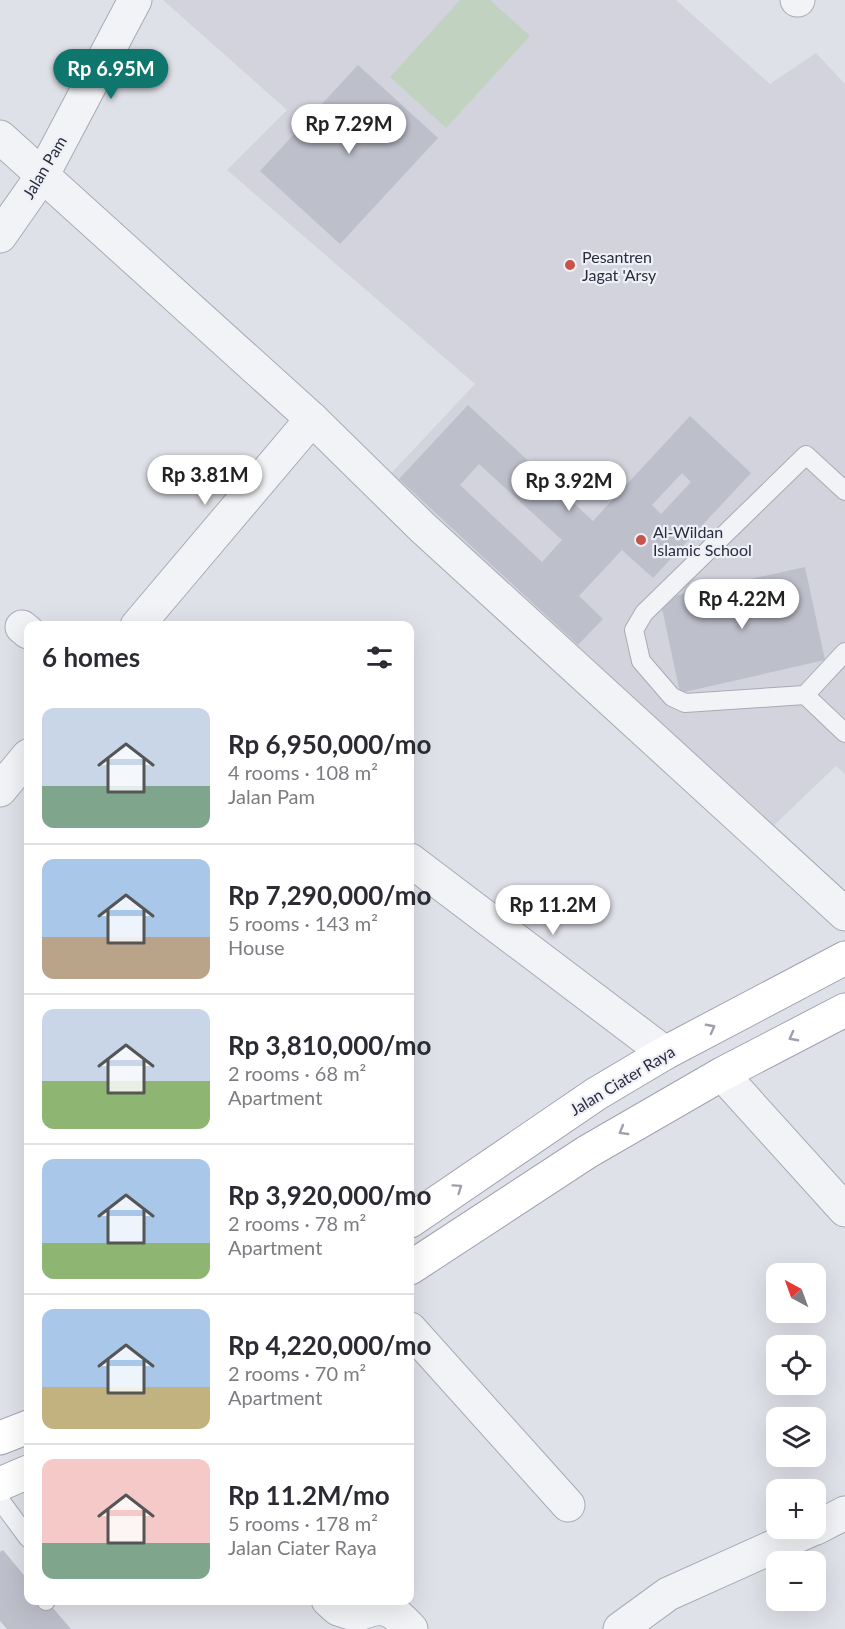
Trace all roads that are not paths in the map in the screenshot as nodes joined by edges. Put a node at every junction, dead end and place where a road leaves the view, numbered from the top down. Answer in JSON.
{"nodes":[{"id":1,"x":135,"y":0,"type":"edge"},
{"id":2,"x":0,"y":137,"type":"edge"},
{"id":3,"x":42,"y":176,"type":"junction"},
{"id":4,"x":0,"y":236,"type":"edge"},
{"id":5,"x":312,"y":419,"type":"junction"},
{"id":6,"x":845,"y":491,"type":"edge"},
{"id":7,"x":141,"y":621,"type":"edge"},
{"id":8,"x":845,"y":652,"type":"edge"},
{"id":9,"x":804,"y":695,"type":"junction"},
{"id":10,"x":845,"y":733,"type":"edge"},
{"id":11,"x":24,"y":761,"type":"edge"},
{"id":12,"x":0,"y":790,"type":"edge"},
{"id":13,"x":414,"y":863,"type":"edge"},
{"id":14,"x":845,"y":914,"type":"edge"},
{"id":15,"x":845,"y":958,"type":"edge"},
{"id":16,"x":845,"y":1010,"type":"edge"},
{"id":17,"x":665,"y":1053,"type":"junction"},
{"id":18,"x":722,"y":1074,"type":"junction"},
{"id":19,"x":845,"y":1210,"type":"edge"},
{"id":20,"x":414,"y":1218,"type":"edge"},
{"id":21,"x":414,"y":1265,"type":"edge"},
{"id":22,"x":414,"y":1333,"type":"edge"},
{"id":23,"x":24,"y":1428,"type":"edge"},
{"id":24,"x":0,"y":1438,"type":"edge"},
{"id":25,"x":24,"y":1474,"type":"edge"},
{"id":26,"x":0,"y":1484,"type":"edge"},
{"id":27,"x":0,"y":1500,"type":"edge"},
{"id":28,"x":568,"y":1505,"type":"dead end"},
{"id":29,"x":845,"y":1513,"type":"edge"},
{"id":30,"x":826,"y":1523,"type":"edge"},
{"id":31,"x":24,"y":1533,"type":"edge"},
{"id":32,"x":791,"y":1539,"type":"edge"},
{"id":33,"x":334,"y":1605,"type":"edge"},
{"id":34,"x":411,"y":1629,"type":"edge"},
{"id":35,"x":620,"y":1629,"type":"edge"}],
"edges":[{"from":1,"to":3,"type":"street","name":"Jalan Pam"},
{"from":2,"to":3,"type":"street"},
{"from":3,"to":4,"type":"street","name":"Jalan Pam"},
{"from":3,"to":5,"type":"street"},
{"from":5,"to":7,"type":"street"},
{"from":5,"to":14,"type":"street"},
{"from":6,"to":9,"type":"lane"},
{"from":8,"to":9,"type":"lane"},
{"from":9,"to":10,"type":"lane"},
{"from":11,"to":12,"type":"street"},
{"from":13,"to":17,"type":"street"},
{"from":17,"to":15,"type":"main road","name":"Jalan Ciater Raya","one_way":true},
{"from":16,"to":18,"type":"main road","one_way":true},
{"from":20,"to":17,"type":"main road","name":"Jalan Ciater Raya","one_way":true},
{"from":18,"to":19,"type":"street"},
{"from":18,"to":21,"type":"main road","one_way":true},
{"from":22,"to":28,"type":"street"},
{"from":23,"to":24,"type":"main road"},
{"from":25,"to":26,"type":"main road"},
{"from":27,"to":31,"type":"lane"},
{"from":29,"to":30,"type":"street"},
{"from":32,"to":35,"type":"street"},
{"from":33,"to":34,"type":"street"}]}
